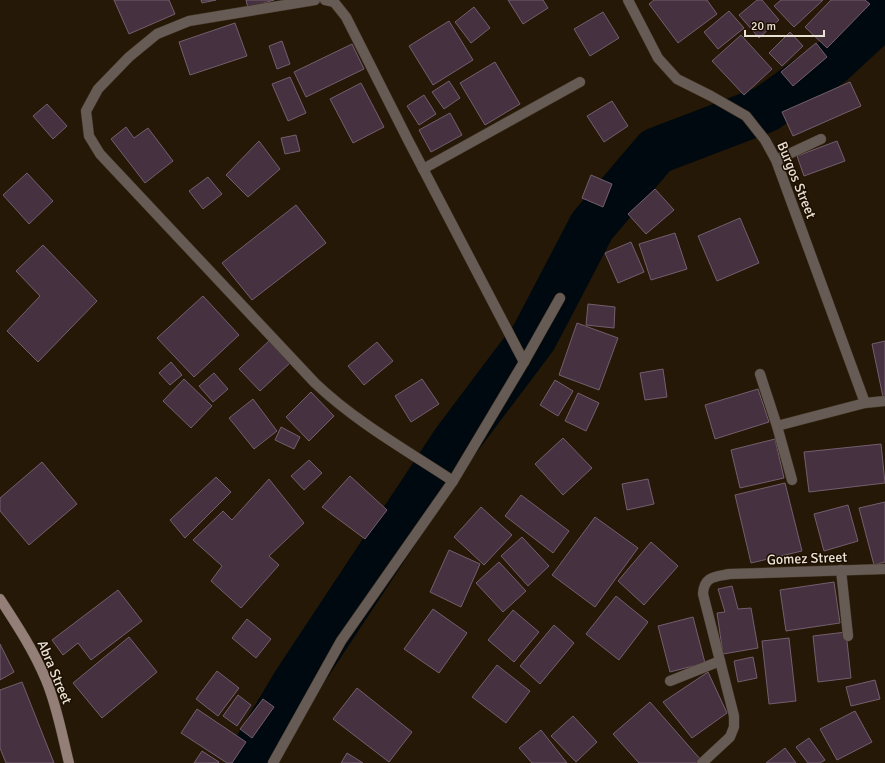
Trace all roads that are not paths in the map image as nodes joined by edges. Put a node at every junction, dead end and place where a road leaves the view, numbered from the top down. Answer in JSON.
{"nodes":[{"id":1,"x":315,"y":0,"type":"edge"},
{"id":2,"x":325,"y":0,"type":"edge"},
{"id":3,"x":628,"y":0,"type":"edge"},
{"id":4,"x":580,"y":82,"type":"dead end"},
{"id":5,"x":821,"y":140,"type":"dead end"},
{"id":6,"x":776,"y":160,"type":"junction"},
{"id":7,"x":423,"y":169,"type":"junction"},
{"id":8,"x":560,"y":298,"type":"dead end"},
{"id":9,"x":524,"y":362,"type":"junction"},
{"id":10,"x":760,"y":374,"type":"dead end"},
{"id":11,"x":885,"y":401,"type":"edge"},
{"id":12,"x":866,"y":403,"type":"junction"},
{"id":13,"x":777,"y":426,"type":"junction"},
{"id":14,"x":792,"y":480,"type":"dead end"},
{"id":15,"x":453,"y":481,"type":"junction"},
{"id":16,"x":885,"y":569,"type":"edge"},
{"id":17,"x":840,"y":570,"type":"junction"},
{"id":18,"x":0,"y":599,"type":"edge"},
{"id":19,"x":848,"y":636,"type":"dead end"},
{"id":20,"x":720,"y":661,"type":"junction"},
{"id":21,"x":670,"y":681,"type":"dead end"},
{"id":22,"x":69,"y":763,"type":"edge"},
{"id":23,"x":273,"y":763,"type":"edge"},
{"id":24,"x":702,"y":763,"type":"edge"}],
"edges":[{"from":1,"to":15,"type":"street"},
{"from":2,"to":7,"type":"street"},
{"from":3,"to":6,"type":"street","name":"Burgos Street"},
{"from":4,"to":7,"type":"street"},
{"from":5,"to":6,"type":"street"},
{"from":6,"to":12,"type":"street","name":"Burgos Street"},
{"from":7,"to":9,"type":"street"},
{"from":8,"to":9,"type":"street"},
{"from":9,"to":15,"type":"street"},
{"from":10,"to":13,"type":"street"},
{"from":11,"to":12,"type":"street"},
{"from":12,"to":13,"type":"street"},
{"from":13,"to":14,"type":"street"},
{"from":15,"to":23,"type":"street"},
{"from":16,"to":17,"type":"street","name":"Gomez Street"},
{"from":17,"to":19,"type":"street"},
{"from":17,"to":20,"type":"street","name":"Gomez Street"},
{"from":18,"to":22,"type":"street","name":"Abra Street"},
{"from":20,"to":21,"type":"street"},
{"from":20,"to":24,"type":"street"}]}
